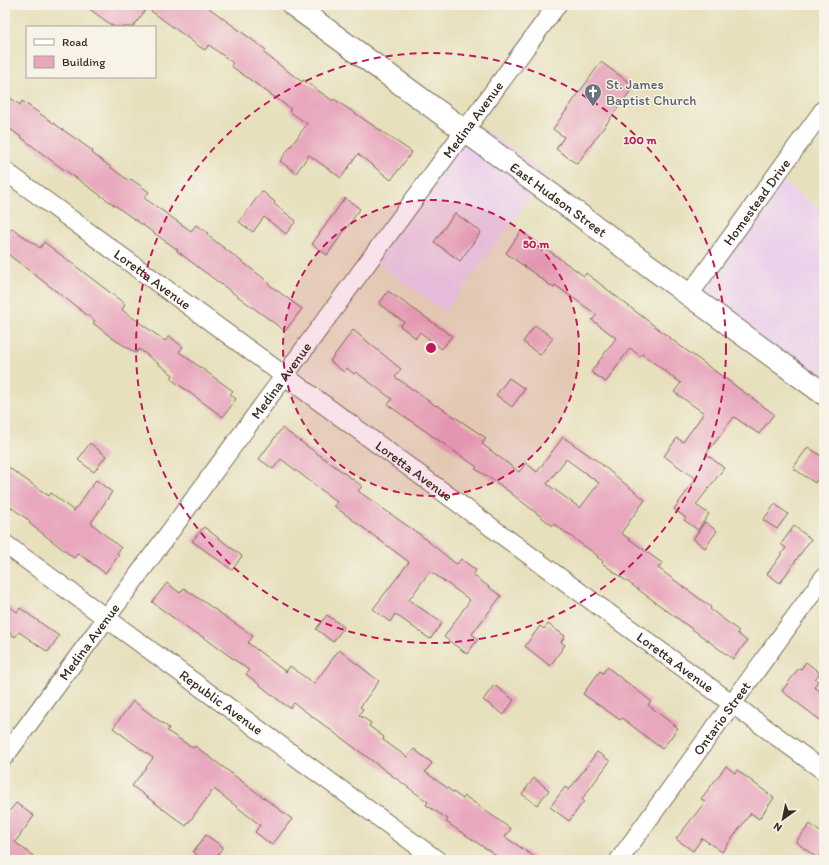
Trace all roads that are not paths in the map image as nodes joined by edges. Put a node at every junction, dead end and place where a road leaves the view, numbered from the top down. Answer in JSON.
{"nodes":[{"id":1,"x":293,"y":5,"type":"edge"},
{"id":2,"x":557,"y":5,"type":"edge"},
{"id":3,"x":824,"y":109,"type":"edge"},
{"id":4,"x":465,"y":130,"type":"junction"},
{"id":5,"x":5,"y":171,"type":"edge"},
{"id":6,"x":689,"y":295,"type":"junction"},
{"id":7,"x":284,"y":376,"type":"junction"},
{"id":8,"x":824,"y":394,"type":"edge"},
{"id":9,"x":5,"y":544,"type":"edge"},
{"id":10,"x":824,"y":578,"type":"edge"},
{"id":11,"x":108,"y":618,"type":"junction"},
{"id":12,"x":732,"y":704,"type":"junction"},
{"id":13,"x":5,"y":756,"type":"edge"},
{"id":14,"x":824,"y":771,"type":"edge"},
{"id":15,"x":437,"y":860,"type":"edge"},
{"id":16,"x":620,"y":860,"type":"edge"}],
"edges":[{"from":1,"to":4,"type":"main road","name":"East Hudson Street"},
{"from":2,"to":4,"type":"street","name":"Medina Avenue"},
{"from":3,"to":6,"type":"street","name":"Homestead Drive"},
{"from":4,"to":6,"type":"main road","name":"East Hudson Street"},
{"from":4,"to":7,"type":"street","name":"Medina Avenue"},
{"from":5,"to":7,"type":"street","name":"Loretta Avenue"},
{"from":6,"to":8,"type":"main road","name":"East Hudson Street"},
{"from":7,"to":11,"type":"street","name":"Medina Avenue"},
{"from":7,"to":12,"type":"street","name":"Loretta Avenue"},
{"from":9,"to":11,"type":"street","name":"Republic Avenue"},
{"from":10,"to":12,"type":"street","name":"Ontario Street"},
{"from":11,"to":13,"type":"street","name":"Medina Avenue"},
{"from":11,"to":15,"type":"street","name":"Republic Avenue"},
{"from":12,"to":14,"type":"street","name":"Loretta Avenue"},
{"from":12,"to":16,"type":"street","name":"Ontario Street"}]}
